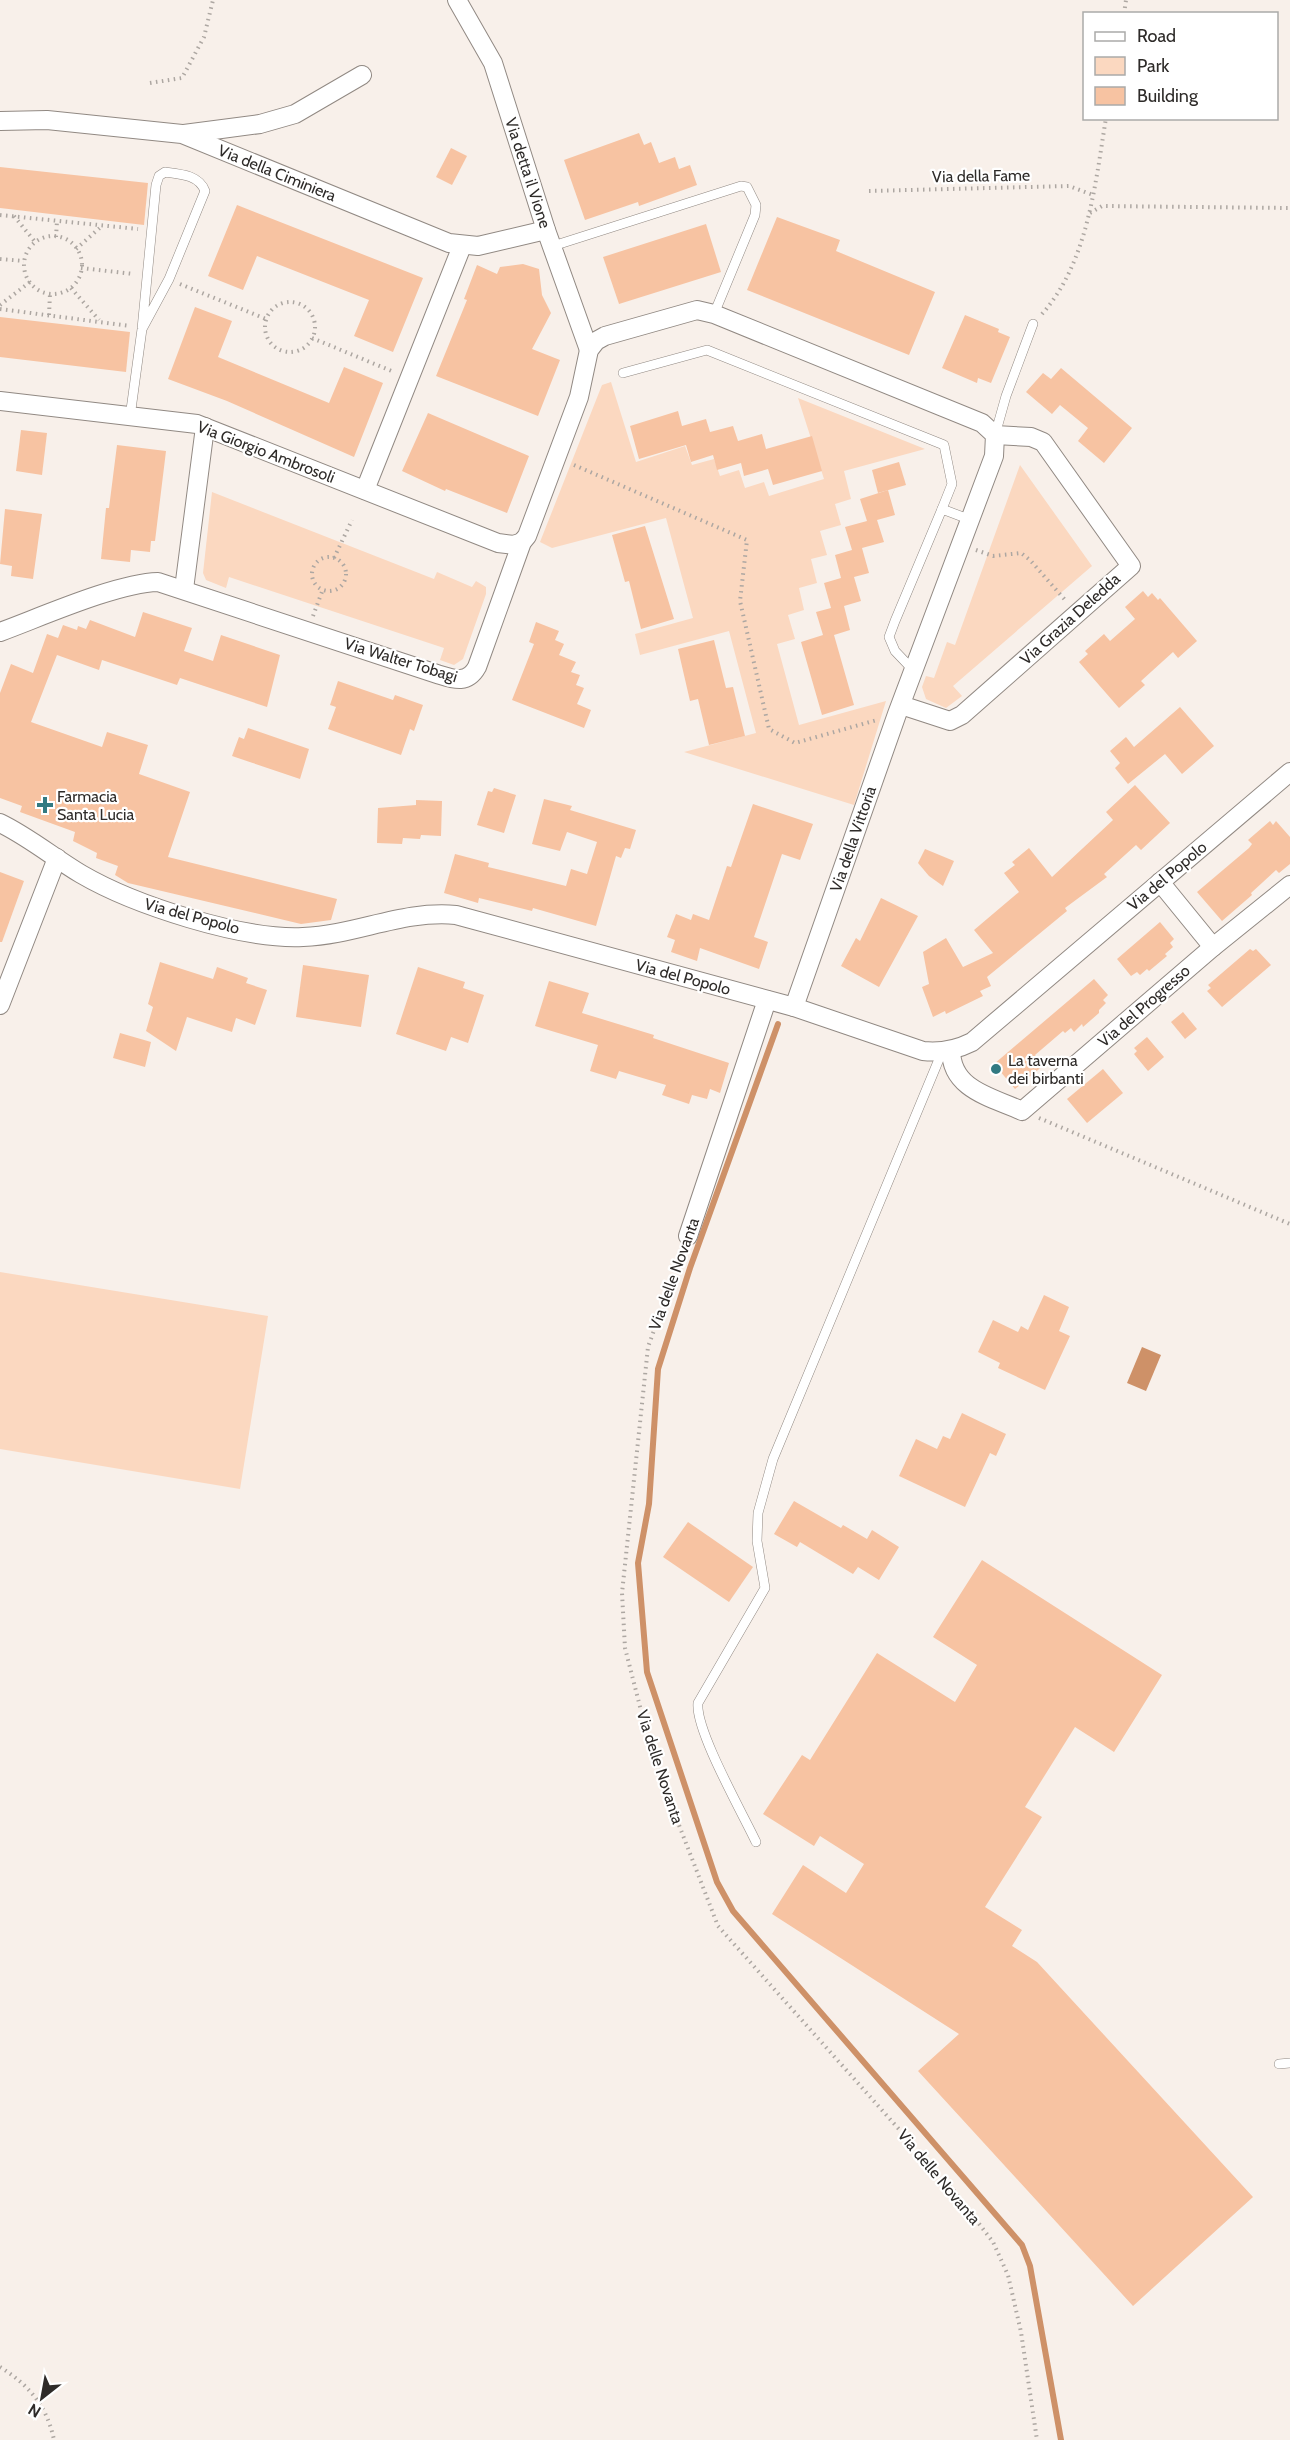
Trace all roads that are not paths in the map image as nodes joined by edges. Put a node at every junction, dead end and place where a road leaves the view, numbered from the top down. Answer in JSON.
{"nodes":[{"id":1,"x":457,"y":0,"type":"edge"},
{"id":2,"x":363,"y":75,"type":"dead end"},
{"id":3,"x":0,"y":121,"type":"edge"},
{"id":4,"x":182,"y":134,"type":"junction"},
{"id":5,"x":549,"y":238,"type":"junction"},
{"id":6,"x":462,"y":246,"type":"junction"},
{"id":7,"x":714,"y":314,"type":"junction"},
{"id":8,"x":1033,"y":324,"type":"road end"},
{"id":9,"x":142,"y":329,"type":"junction"},
{"id":10,"x":589,"y":350,"type":"junction"},
{"id":11,"x":623,"y":373,"type":"dead end"},
{"id":12,"x":0,"y":401,"type":"edge"},
{"id":13,"x":130,"y":417,"type":"junction"},
{"id":14,"x":206,"y":427,"type":"junction"},
{"id":15,"x":988,"y":429,"type":"junction"},
{"id":16,"x":364,"y":490,"type":"junction"},
{"id":17,"x":942,"y":509,"type":"junction"},
{"id":18,"x":971,"y":520,"type":"junction"},
{"id":19,"x":522,"y":542,"type":"junction"},
{"id":20,"x":184,"y":589,"type":"junction"},
{"id":21,"x":0,"y":632,"type":"edge"},
{"id":22,"x":914,"y":672,"type":"junction"},
{"id":23,"x":899,"y":709,"type":"junction"},
{"id":24,"x":1290,"y":772,"type":"edge"},
{"id":25,"x":0,"y":823,"type":"edge"},
{"id":26,"x":57,"y":858,"type":"junction"},
{"id":27,"x":1160,"y":882,"type":"junction"},
{"id":28,"x":1290,"y":885,"type":"edge"},
{"id":29,"x":1213,"y":947,"type":"junction"},
{"id":30,"x":767,"y":1000,"type":"junction"},
{"id":31,"x":0,"y":1005,"type":"edge"},
{"id":32,"x":794,"y":1007,"type":"junction"},
{"id":33,"x":946,"y":1051,"type":"junction"},
{"id":34,"x":688,"y":1236,"type":"road end"},
{"id":35,"x":756,"y":1842,"type":"dead end"},
{"id":36,"x":1290,"y":2063,"type":"edge"},
{"id":37,"x":1279,"y":2064,"type":"dead end"}],
"edges":[{"from":1,"to":5,"type":"street","name":"Via detta il Vione"},
{"from":2,"to":4,"type":"street"},
{"from":3,"to":4,"type":"street","name":"Via della Ciminiera"},
{"from":4,"to":6,"type":"street","name":"Via della Ciminiera"},
{"from":5,"to":6,"type":"street","name":"Via della Ciminiera"},
{"from":5,"to":7,"type":"lane"},
{"from":5,"to":10,"type":"street","name":"Via detta il Vione"},
{"from":6,"to":16,"type":"street"},
{"from":7,"to":10,"type":"street","name":"Via Grazia Deledda"},
{"from":7,"to":15,"type":"street","name":"Via Grazia Deledda"},
{"from":8,"to":15,"type":"lane"},
{"from":9,"to":9,"type":"lane"},
{"from":9,"to":13,"type":"lane"},
{"from":10,"to":19,"type":"street","name":"Via Walter Tobagi"},
{"from":11,"to":17,"type":"lane"},
{"from":12,"to":13,"type":"street","name":"Via Giorgio Ambrosoli"},
{"from":13,"to":14,"type":"street","name":"Via Giorgio Ambrosoli"},
{"from":14,"to":16,"type":"street","name":"Via Giorgio Ambrosoli"},
{"from":14,"to":20,"type":"street"},
{"from":15,"to":18,"type":"street","name":"Via della Vittoria"},
{"from":15,"to":23,"type":"street","name":"Via Grazia Deledda"},
{"from":16,"to":19,"type":"street","name":"Via Giorgio Ambrosoli"},
{"from":17,"to":18,"type":"lane"},
{"from":17,"to":22,"type":"lane"},
{"from":18,"to":22,"type":"street","name":"Via della Vittoria"},
{"from":19,"to":20,"type":"street","name":"Via Walter Tobagi"},
{"from":20,"to":21,"type":"street","name":"Via Walter Tobagi"},
{"from":22,"to":23,"type":"street","name":"Via della Vittoria"},
{"from":23,"to":32,"type":"street","name":"Via della Vittoria"},
{"from":24,"to":27,"type":"street","name":"Via del Popolo"},
{"from":25,"to":26,"type":"street","name":"Via del Popolo"},
{"from":26,"to":30,"type":"street","name":"Via del Popolo"},
{"from":26,"to":31,"type":"street"},
{"from":27,"to":29,"type":"street"},
{"from":27,"to":33,"type":"street","name":"Via del Popolo"},
{"from":28,"to":29,"type":"street","name":"Via del Progresso"},
{"from":29,"to":33,"type":"street","name":"Via del Progresso"},
{"from":30,"to":32,"type":"street","name":"Via del Popolo"},
{"from":30,"to":34,"type":"street","name":"Via delle Novanta"},
{"from":32,"to":33,"type":"street","name":"Via del Popolo"},
{"from":33,"to":35,"type":"lane"},
{"from":36,"to":37,"type":"lane"}]}
